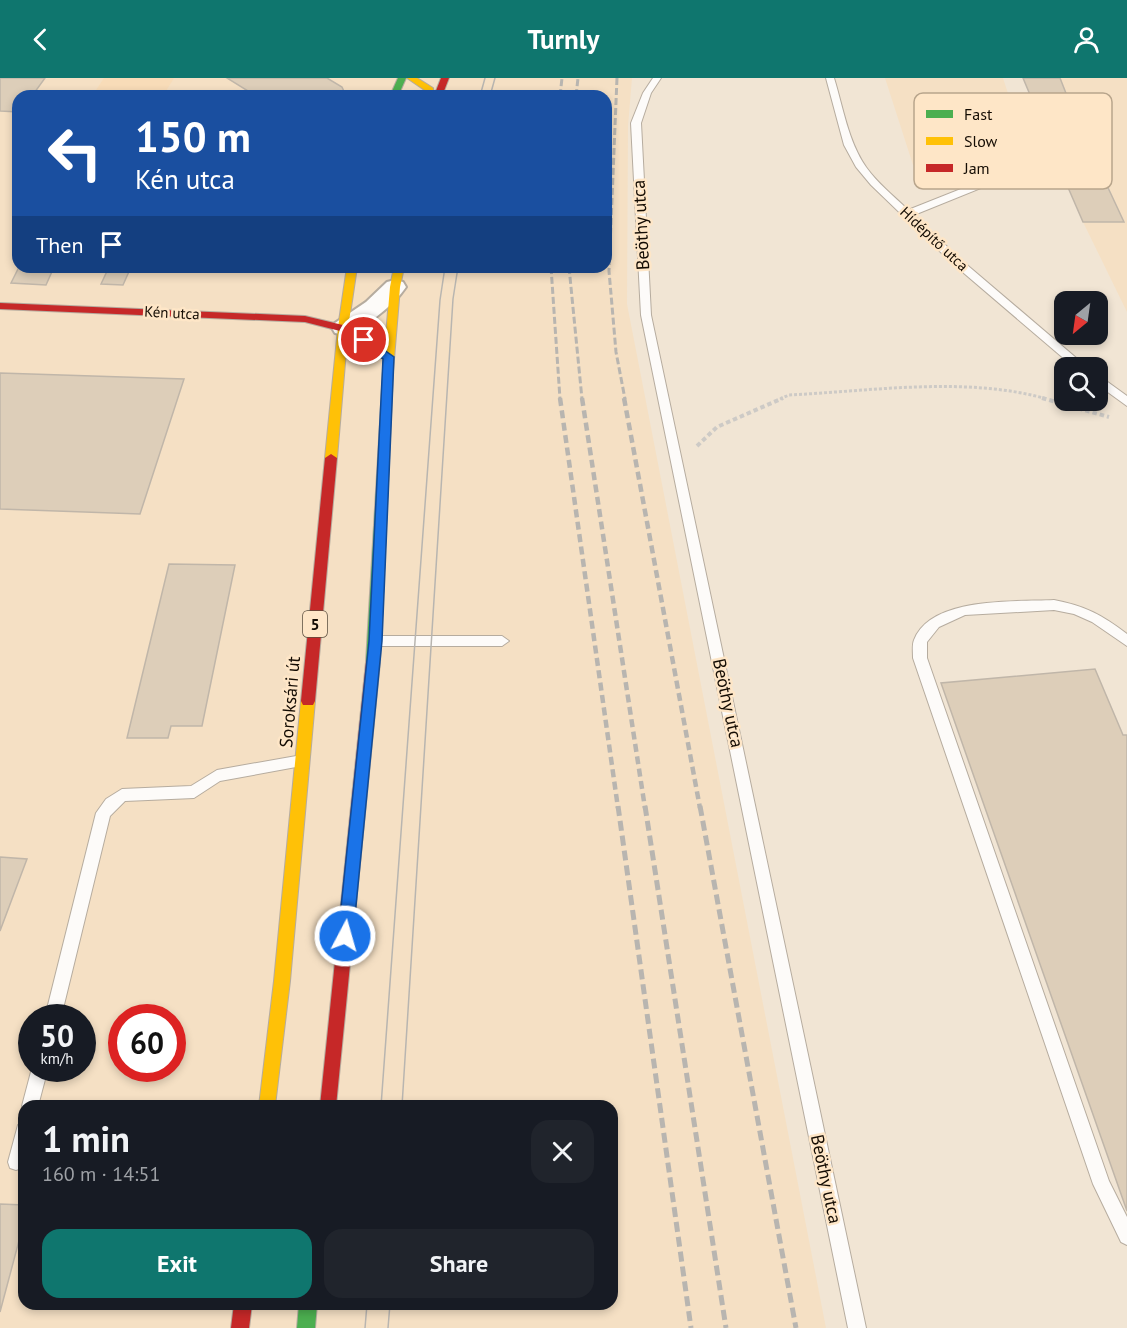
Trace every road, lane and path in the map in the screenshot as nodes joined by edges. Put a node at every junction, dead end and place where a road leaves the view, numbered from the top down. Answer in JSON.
{"nodes":[{"id":1,"x":411,"y":78,"type":"edge"},
{"id":2,"x":657,"y":78,"type":"edge"},
{"id":3,"x":830,"y":78,"type":"edge"},
{"id":4,"x":384,"y":80,"type":"dead end"},
{"id":5,"x":386,"y":90,"type":"edge"},
{"id":6,"x":430,"y":90,"type":"edge"},
{"id":7,"x":970,"y":189,"type":"edge"},
{"id":8,"x":908,"y":214,"type":"junction"},
{"id":9,"x":351,"y":273,"type":"edge"},
{"id":10,"x":397,"y":277,"type":"edge"},
{"id":11,"x":0,"y":306,"type":"edge"},
{"id":12,"x":343,"y":328,"type":"junction"},
{"id":13,"x":389,"y":357,"type":"junction"},
{"id":14,"x":1070,"y":357,"type":"edge"},
{"id":15,"x":1108,"y":387,"type":"edge"},
{"id":16,"x":1127,"y":402,"type":"edge"},
{"id":17,"x":1117,"y":419,"type":"dead end"},
{"id":18,"x":693,"y":450,"type":"dead end"},
{"id":19,"x":375,"y":641,"type":"junction"},
{"id":20,"x":502,"y":641,"type":"dead end"},
{"id":21,"x":1127,"y":641,"type":"edge"},
{"id":22,"x":302,"y":761,"type":"junction"},
{"id":23,"x":55,"y":1004,"type":"edge"},
{"id":24,"x":36,"y":1082,"type":"edge"},
{"id":25,"x":32,"y":1100,"type":"edge"},
{"id":26,"x":268,"y":1100,"type":"edge"},
{"id":27,"x":329,"y":1100,"type":"edge"},
{"id":28,"x":18,"y":1154,"type":"edge"},
{"id":29,"x":16,"y":1162,"type":"dead end"},
{"id":30,"x":1127,"y":1236,"type":"edge"},
{"id":31,"x":242,"y":1310,"type":"edge"},
{"id":32,"x":308,"y":1310,"type":"edge"},
{"id":33,"x":240,"y":1328,"type":"edge"},
{"id":34,"x":306,"y":1328,"type":"edge"},
{"id":35,"x":857,"y":1328,"type":"edge"}],
"edges":[{"from":1,"to":6,"type":"main road"},
{"from":2,"to":35,"type":"lane","name":"Beöthy utca"},
{"from":3,"to":8,"type":"lane","name":"Hídépítő utca"},
{"from":4,"to":5,"type":"main road"},
{"from":7,"to":8,"type":"lane"},
{"from":8,"to":14,"type":"lane","name":"Hídépítő utca"},
{"from":9,"to":12,"type":"main road","name":"Soroksári út","number":"5"},
{"from":10,"to":12,"type":"street"},
{"from":10,"to":13,"type":"main road"},
{"from":11,"to":12,"type":"main road","name":"Kén utca"},
{"from":12,"to":13,"type":"main road","name":"Kén utca"},
{"from":12,"to":22,"type":"main road","name":"Soroksári út","number":"5"},
{"from":13,"to":19,"type":"main road"},
{"from":15,"to":16,"type":"lane"},
{"from":17,"to":18,"type":"path"},
{"from":19,"to":20,"type":"lane"},
{"from":19,"to":27,"type":"main road"},
{"from":21,"to":30,"type":"lane"},
{"from":22,"to":23,"type":"lane"},
{"from":22,"to":26,"type":"main road","name":"Soroksári út","number":"5"},
{"from":24,"to":25,"type":"lane"},
{"from":28,"to":29,"type":"lane"},
{"from":31,"to":33,"type":"main road"},
{"from":32,"to":34,"type":"main road"}]}
